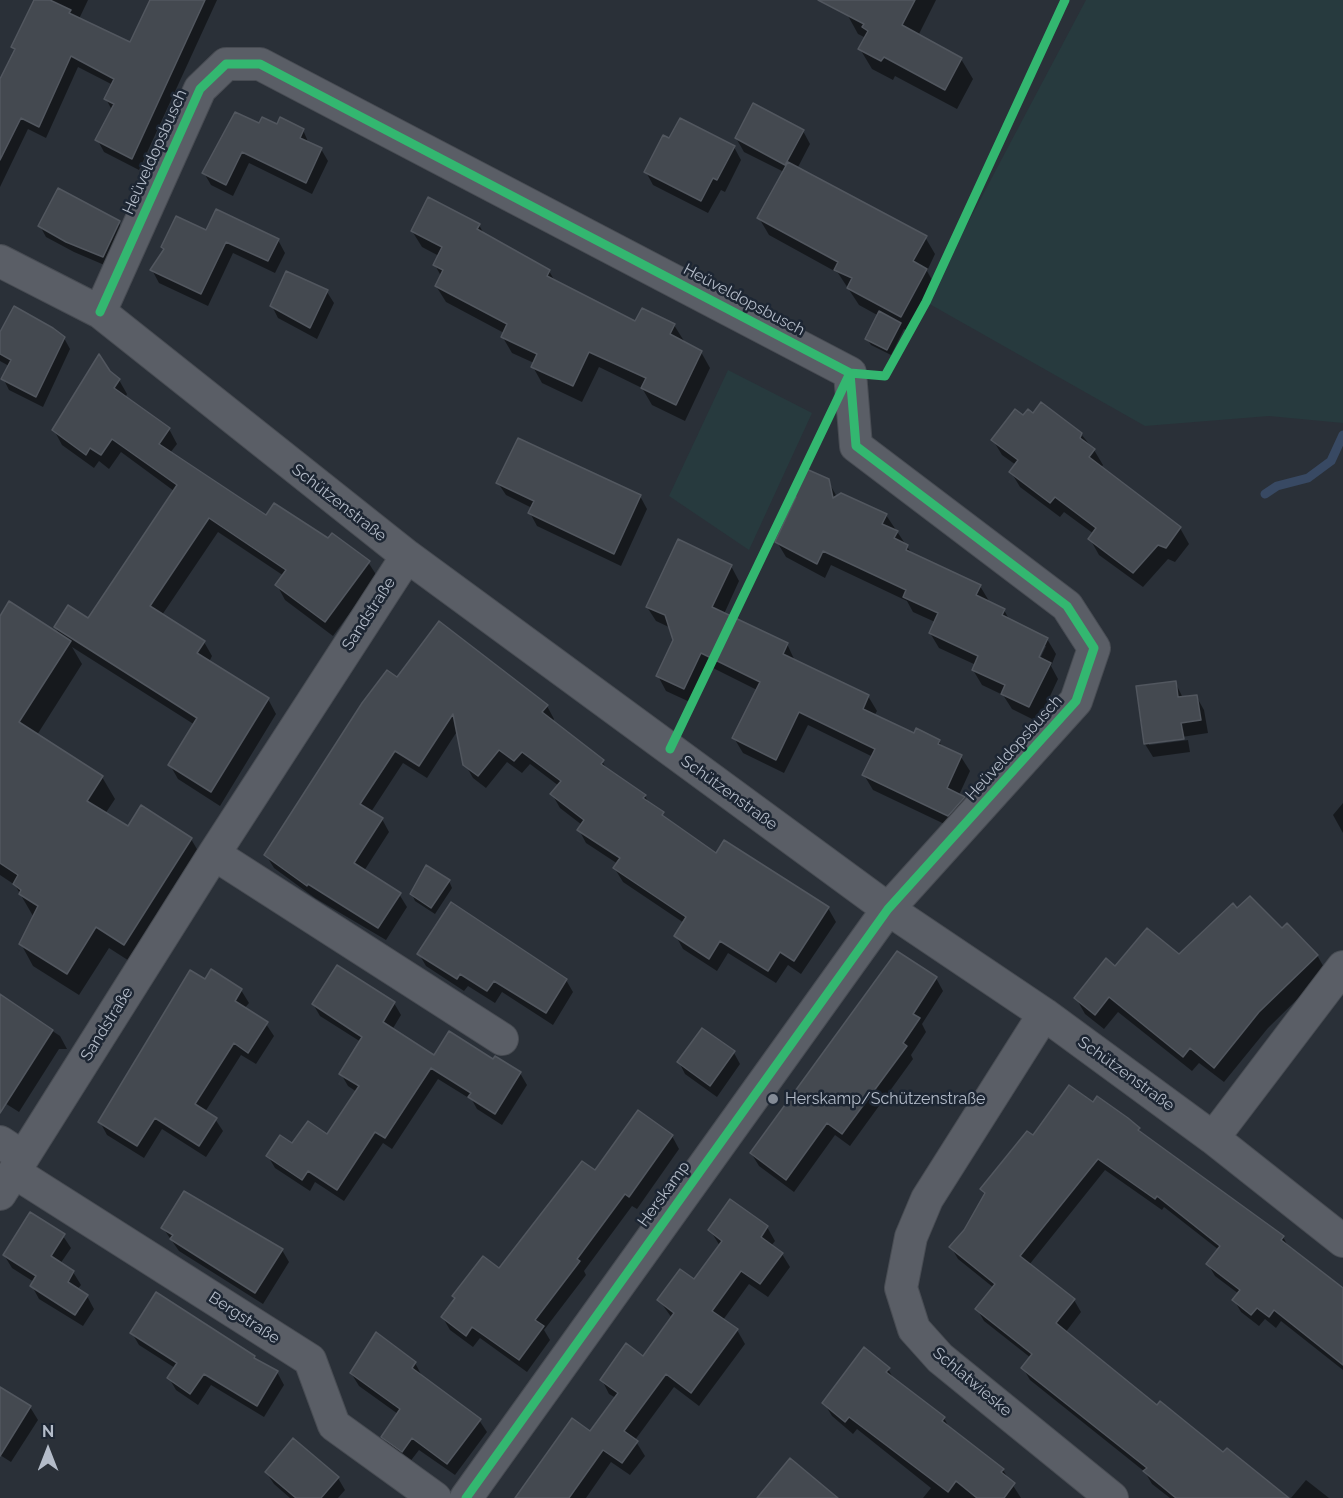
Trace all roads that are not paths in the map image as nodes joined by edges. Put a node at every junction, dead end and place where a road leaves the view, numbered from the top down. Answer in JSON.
{"nodes":[{"id":1,"x":0,"y":261,"type":"edge"},
{"id":2,"x":100,"y":312,"type":"junction"},
{"id":3,"x":407,"y":556,"type":"junction"},
{"id":4,"x":214,"y":855,"type":"junction"},
{"id":5,"x":888,"y":909,"type":"junction"},
{"id":6,"x":1343,"y":967,"type":"edge"},
{"id":7,"x":1044,"y":1014,"type":"junction"},
{"id":8,"x":502,"y":1039,"type":"dead end"},
{"id":9,"x":1213,"y":1138,"type":"junction"},
{"id":10,"x":9,"y":1166,"type":"edge"},
{"id":11,"x":1343,"y":1241,"type":"edge"},
{"id":12,"x":435,"y":1498,"type":"edge"},
{"id":13,"x":466,"y":1498,"type":"edge"},
{"id":14,"x":1112,"y":1498,"type":"edge"}],
"edges":[{"from":1,"to":2,"type":"street","name":"Schützenstraße"},
{"from":2,"to":3,"type":"street","name":"Schützenstraße"},
{"from":2,"to":5,"type":"street","name":"Heüveldopsbusch"},
{"from":3,"to":4,"type":"street","name":"Sandstraße"},
{"from":3,"to":5,"type":"street","name":"Schützenstraße"},
{"from":4,"to":8,"type":"street"},
{"from":4,"to":10,"type":"street","name":"Sandstraße"},
{"from":5,"to":7,"type":"street","name":"Schützenstraße"},
{"from":5,"to":13,"type":"street","name":"Herskamp"},
{"from":6,"to":9,"type":"street"},
{"from":7,"to":9,"type":"street","name":"Schützenstraße"},
{"from":7,"to":14,"type":"street","name":"Schlatwieske"},
{"from":9,"to":11,"type":"street","name":"Schützenstraße"},
{"from":10,"to":12,"type":"street","name":"Bergstraße"}]}
